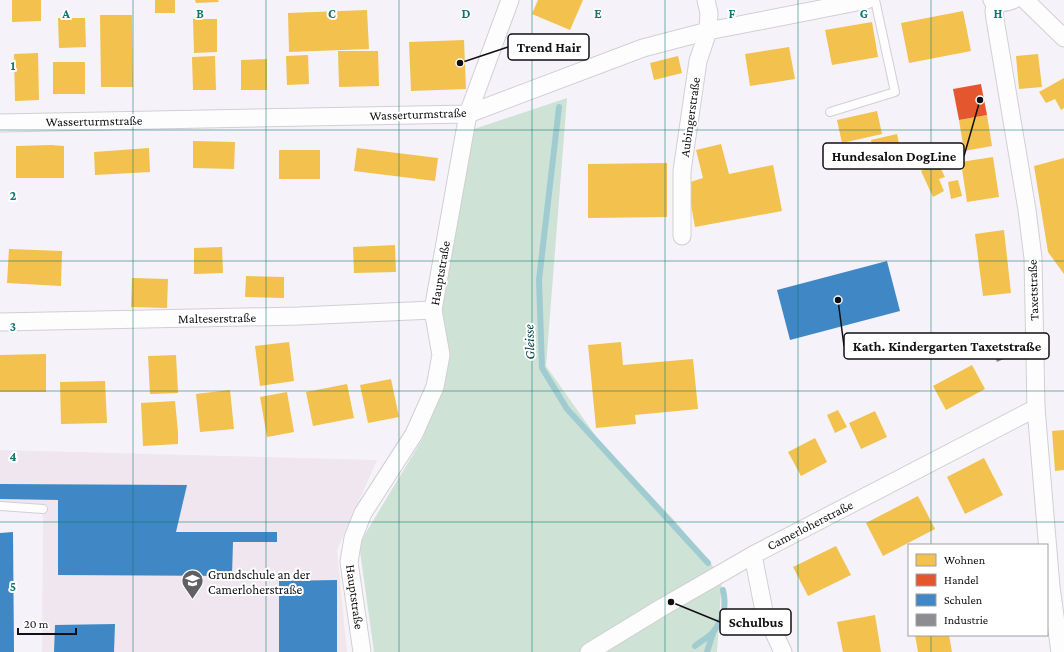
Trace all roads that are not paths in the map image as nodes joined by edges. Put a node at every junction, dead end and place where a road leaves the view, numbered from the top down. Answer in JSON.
{"nodes":[{"id":1,"x":510,"y":0,"type":"edge"},
{"id":2,"x":706,"y":0,"type":"edge"},
{"id":3,"x":868,"y":0,"type":"edge"},
{"id":4,"x":875,"y":0,"type":"edge"},
{"id":5,"x":1013,"y":0,"type":"edge"},
{"id":6,"x":1025,"y":0,"type":"edge"},
{"id":7,"x":994,"y":1,"type":"edge"},
{"id":8,"x":708,"y":31,"type":"junction"},
{"id":9,"x":1064,"y":38,"type":"edge"},
{"id":10,"x":830,"y":112,"type":"dead end"},
{"id":11,"x":468,"y":114,"type":"junction"},
{"id":12,"x":0,"y":123,"type":"edge"},
{"id":13,"x":682,"y":236,"type":"dead end"},
{"id":14,"x":433,"y":310,"type":"junction"},
{"id":15,"x":0,"y":322,"type":"edge"},
{"id":16,"x":1036,"y":408,"type":"junction"},
{"id":17,"x":0,"y":506,"type":"edge"},
{"id":18,"x":43,"y":509,"type":"dead end"},
{"id":19,"x":753,"y":555,"type":"junction"},
{"id":20,"x":1054,"y":585,"type":"edge"},
{"id":21,"x":362,"y":652,"type":"edge"},
{"id":22,"x":589,"y":652,"type":"edge"},
{"id":23,"x":784,"y":652,"type":"edge"},
{"id":24,"x":1060,"y":652,"type":"edge"}],
"edges":[{"from":1,"to":11,"type":"street","name":"Hauptstraße"},
{"from":2,"to":8,"type":"street","name":"Aubingerstraße"},
{"from":3,"to":8,"type":"street","name":"Wasserturmstraße"},
{"from":4,"to":10,"type":"lane"},
{"from":5,"to":7,"type":"street"},
{"from":6,"to":9,"type":"street"},
{"from":7,"to":16,"type":"street","name":"Taxetstraße"},
{"from":8,"to":11,"type":"street","name":"Wasserturmstraße"},
{"from":8,"to":13,"type":"street","name":"Aubingerstraße"},
{"from":11,"to":12,"type":"street","name":"Wasserturmstraße"},
{"from":11,"to":14,"type":"street","name":"Hauptstraße"},
{"from":14,"to":15,"type":"street","name":"Malteserstraße"},
{"from":14,"to":21,"type":"street","name":"Hauptstraße"},
{"from":16,"to":19,"type":"street","name":"Camerloherstraße"},
{"from":16,"to":20,"type":"street","name":"Taxetstraße"},
{"from":17,"to":18,"type":"lane"},
{"from":19,"to":22,"type":"street","name":"Camerloherstraße"},
{"from":19,"to":23,"type":"street"},
{"from":20,"to":24,"type":"street","name":"Taxetstraße"}]}
